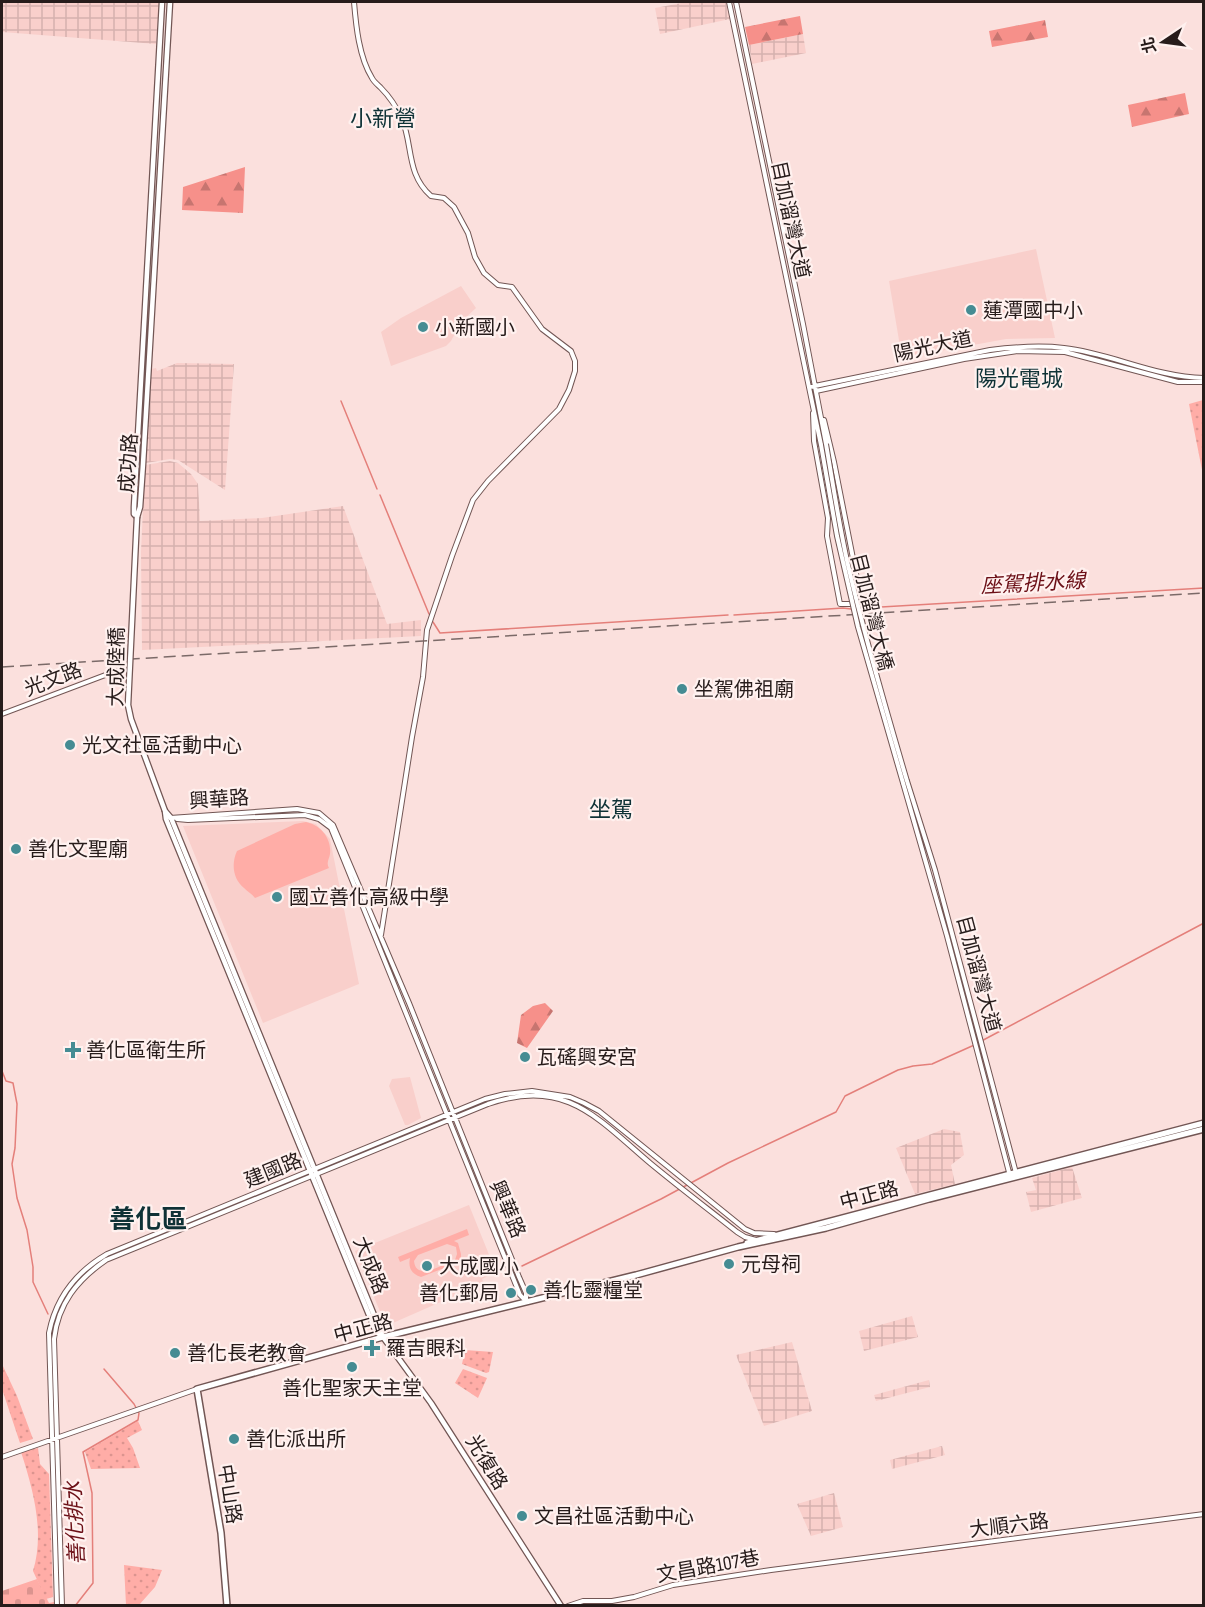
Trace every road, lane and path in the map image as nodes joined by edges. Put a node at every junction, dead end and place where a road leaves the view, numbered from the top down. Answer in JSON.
{"nodes":[{"id":1,"x":162,"y":2,"type":"edge"},
{"id":2,"x":170,"y":2,"type":"edge"},
{"id":3,"x":354,"y":2,"type":"edge"},
{"id":4,"x":729,"y":2,"type":"edge"},
{"id":5,"x":736,"y":2,"type":"edge"},
{"id":6,"x":1203,"y":380,"type":"edge"},
{"id":7,"x":816,"y":388,"type":"junction"},
{"id":8,"x":810,"y":389,"type":"junction"},
{"id":9,"x":812,"y":401,"type":"junction"},
{"id":10,"x":818,"y":401,"type":"junction"},
{"id":11,"x":823,"y":445,"type":"junction"},
{"id":12,"x":137,"y":517,"type":"junction"},
{"id":13,"x":116,"y":671,"type":"dead end"},
{"id":14,"x":2,"y":714,"type":"edge"},
{"id":15,"x":905,"y":782,"type":"junction"},
{"id":16,"x":165,"y":811,"type":"joint"},
{"id":17,"x":168,"y":818,"type":"junction"},
{"id":18,"x":381,"y":935,"type":"junction"},
{"id":19,"x":450,"y":1113,"type":"junction"},
{"id":20,"x":452,"y":1118,"type":"junction"},
{"id":21,"x":1203,"y":1123,"type":"edge"},
{"id":22,"x":1203,"y":1129,"type":"edge"},
{"id":23,"x":314,"y":1173,"type":"junction"},
{"id":24,"x":1013,"y":1175,"type":"junction"},
{"id":25,"x":776,"y":1237,"type":"junction"},
{"id":26,"x":754,"y":1239,"type":"junction"},
{"id":27,"x":738,"y":1247,"type":"junction"},
{"id":28,"x":526,"y":1301,"type":"junction"},
{"id":29,"x":383,"y":1337,"type":"junction"},
{"id":30,"x":197,"y":1389,"type":"junction"},
{"id":31,"x":55,"y":1438,"type":"junction"},
{"id":32,"x":2,"y":1457,"type":"edge"},
{"id":33,"x":1203,"y":1514,"type":"edge"},
{"id":34,"x":819,"y":1564,"type":"joint"},
{"id":35,"x":57,"y":1605,"type":"edge"},
{"id":36,"x":62,"y":1605,"type":"edge"},
{"id":37,"x":227,"y":1605,"type":"edge"},
{"id":38,"x":561,"y":1605,"type":"edge"},
{"id":39,"x":568,"y":1605,"type":"edge"}],
"edges":[{"from":1,"to":12,"type":"main road","name":"成功路"},
{"from":2,"to":12,"type":"main road","name":"成功路"},
{"from":3,"to":18,"type":"street"},
{"from":4,"to":8,"type":"street","name":"目加溜灣大道"},
{"from":5,"to":7,"type":"street","name":"目加溜灣大道"},
{"from":6,"to":7,"type":"street","name":"陽光大道"},
{"from":7,"to":8,"type":"street","name":"陽光大道"},
{"from":7,"to":10,"type":"street","name":"目加溜灣大道"},
{"from":8,"to":9,"type":"street","name":"目加溜灣大道"},
{"from":9,"to":10,"type":"street"},
{"from":9,"to":11,"type":"street","name":"目加溜灣大道"},
{"from":10,"to":11,"type":"street","name":"目加溜灣大道"},
{"from":11,"to":15,"type":"street","name":"目加溜灣大橋","bridge":true},
{"from":12,"to":16,"type":"main road","name":"大成陸橋","bridge":true},
{"from":13,"to":14,"type":"street","name":"光文路"},
{"from":15,"to":24,"type":"street","name":"目加溜灣大道"},
{"from":15,"to":24,"type":"street","name":"目加溜灣大道"},
{"from":16,"to":17,"type":"main road","name":"大成路"},
{"from":17,"to":18,"type":"street","name":"興華路"},
{"from":17,"to":19,"type":"street","name":"興華路"},
{"from":17,"to":23,"type":"main road","name":"大成路"},
{"from":18,"to":19,"type":"street","name":"興華路"},
{"from":19,"to":20,"type":"street","name":"興華路"},
{"from":19,"to":23,"type":"street","name":"建國路"},
{"from":19,"to":25,"type":"street","name":"建國路"},
{"from":20,"to":23,"type":"street","name":"建國路"},
{"from":20,"to":26,"type":"street","name":"建國路"},
{"from":20,"to":28,"type":"street","name":"興華路"},
{"from":21,"to":24,"type":"main road"},
{"from":22,"to":24,"type":"main road"},
{"from":23,"to":29,"type":"main road","name":"大成路"},
{"from":23,"to":31,"type":"street","name":"建國路"},
{"from":23,"to":31,"type":"street","name":"建國路"},
{"from":24,"to":25,"type":"main road","name":"中正路"},
{"from":25,"to":26,"type":"main road","name":"中正路"},
{"from":25,"to":27,"type":"main road","name":"中正路"},
{"from":26,"to":27,"type":"main road","name":"中正路"},
{"from":27,"to":28,"type":"main road","name":"中正路"},
{"from":28,"to":29,"type":"main road","name":"中正路"},
{"from":29,"to":30,"type":"main road","name":"中正路"},
{"from":29,"to":38,"type":"main road","name":"光復路"},
{"from":30,"to":31,"type":"street","name":"中正路"},
{"from":30,"to":37,"type":"main road","name":"中山路"},
{"from":31,"to":32,"type":"street","name":"中正路"},
{"from":31,"to":35,"type":"street","name":"建國路"},
{"from":31,"to":36,"type":"street","name":"建國路"},
{"from":33,"to":34,"type":"street","name":"大順六路"},
{"from":34,"to":39,"type":"street","name":"文昌路107巷"}]}
